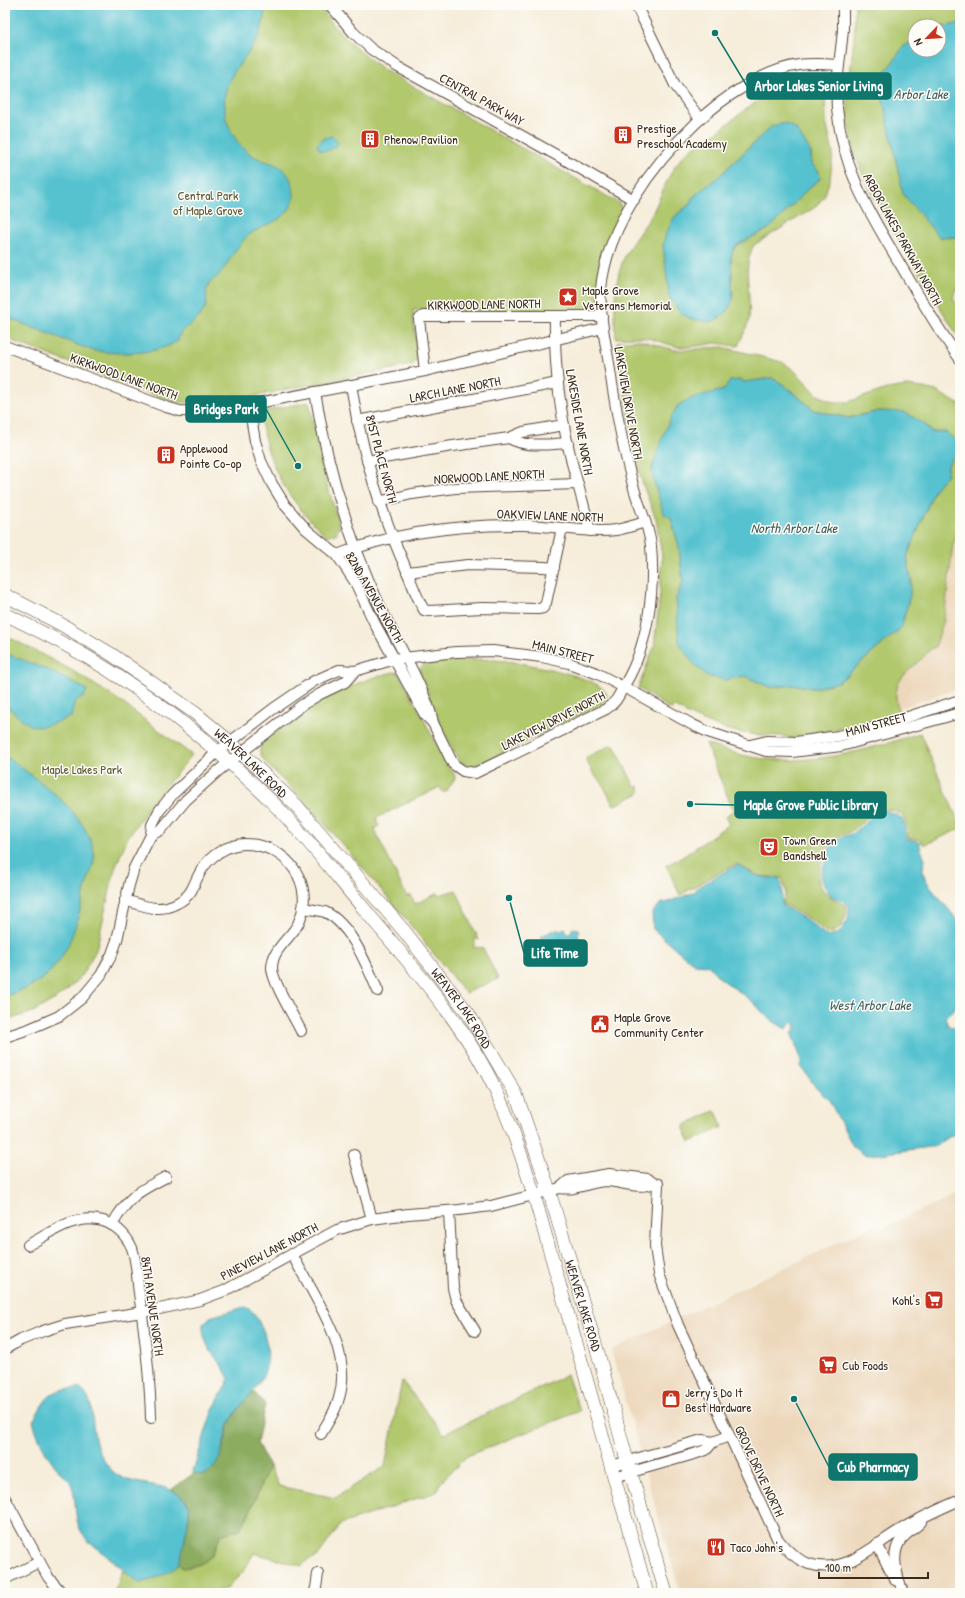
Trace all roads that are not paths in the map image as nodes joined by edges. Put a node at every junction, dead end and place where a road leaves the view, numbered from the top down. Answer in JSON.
{"nodes":[{"id":1,"x":330,"y":5,"type":"edge"},
{"id":2,"x":636,"y":5,"type":"edge"},
{"id":3,"x":843,"y":5,"type":"edge"},
{"id":4,"x":839,"y":65,"type":"junction"},
{"id":5,"x":700,"y":118,"type":"junction"},
{"id":6,"x":634,"y":200,"type":"junction"},
{"id":7,"x":555,"y":316,"type":"junction"},
{"id":8,"x":602,"y":316,"type":"junction"},
{"id":9,"x":603,"y":328,"type":"junction"},
{"id":10,"x":554,"y":340,"type":"junction"},
{"id":11,"x":5,"y":346,"type":"edge"},
{"id":12,"x":960,"y":359,"type":"edge"},
{"id":13,"x":425,"y":371,"type":"junction"},
{"id":14,"x":558,"y":383,"type":"junction"},
{"id":15,"x":351,"y":385,"type":"junction"},
{"id":16,"x":315,"y":392,"type":"junction"},
{"id":17,"x":249,"y":405,"type":"junction"},
{"id":18,"x":357,"y":421,"type":"junction"},
{"id":19,"x":564,"y":424,"type":"junction"},
{"id":20,"x":509,"y":438,"type":"junction"},
{"id":21,"x":568,"y":443,"type":"junction"},
{"id":22,"x":367,"y":461,"type":"junction"},
{"id":23,"x":578,"y":484,"type":"junction"},
{"id":24,"x":378,"y":502,"type":"junction"},
{"id":25,"x":645,"y":522,"type":"junction"},
{"id":26,"x":562,"y":528,"type":"junction"},
{"id":27,"x":590,"y":531,"type":"junction"},
{"id":28,"x":392,"y":538,"type":"junction"},
{"id":29,"x":355,"y":548,"type":"junction"},
{"id":30,"x":337,"y":554,"type":"junction"},
{"id":31,"x":554,"y":568,"type":"junction"},
{"id":32,"x":407,"y":572,"type":"junction"},
{"id":33,"x":5,"y":595,"type":"edge"},
{"id":34,"x":5,"y":614,"type":"edge"},
{"id":35,"x":406,"y":657,"type":"junction"},
{"id":36,"x":395,"y":658,"type":"junction"},
{"id":37,"x":355,"y":671,"type":"junction"},
{"id":38,"x":623,"y":686,"type":"junction"},
{"id":39,"x":960,"y":700,"type":"edge"},
{"id":40,"x":960,"y":713,"type":"edge"},
{"id":41,"x":433,"y":723,"type":"junction"},
{"id":42,"x":230,"y":742,"type":"junction"},
{"id":43,"x":750,"y":745,"type":"junction"},
{"id":44,"x":217,"y":752,"type":"junction"},
{"id":45,"x":241,"y":753,"type":"junction"},
{"id":46,"x":229,"y":763,"type":"junction"},
{"id":47,"x":469,"y":772,"type":"joint"},
{"id":48,"x":151,"y":835,"type":"junction"},
{"id":49,"x":125,"y":900,"type":"junction"},
{"id":50,"x":303,"y":908,"type":"junction"},
{"id":51,"x":378,"y":991,"type":"dead end"},
{"id":52,"x":301,"y":1030,"type":"dead end"},
{"id":53,"x":5,"y":1037,"type":"edge"},
{"id":54,"x":354,"y":1155,"type":"dead end"},
{"id":55,"x":166,"y":1177,"type":"dead end"},
{"id":56,"x":656,"y":1184,"type":"joint"},
{"id":57,"x":555,"y":1189,"type":"junction"},
{"id":58,"x":534,"y":1195,"type":"junction"},
{"id":59,"x":448,"y":1211,"type":"junction"},
{"id":60,"x":372,"y":1219,"type":"junction"},
{"id":61,"x":112,"y":1225,"type":"junction"},
{"id":62,"x":28,"y":1245,"type":"dead end"},
{"id":63,"x":292,"y":1254,"type":"junction"},
{"id":64,"x":142,"y":1312,"type":"junction"},
{"id":65,"x":475,"y":1330,"type":"dead end"},
{"id":66,"x":5,"y":1349,"type":"edge"},
{"id":67,"x":151,"y":1418,"type":"dead end"},
{"id":68,"x":321,"y":1434,"type":"dead end"},
{"id":69,"x":729,"y":1436,"type":"junction"},
{"id":70,"x":629,"y":1467,"type":"junction"},
{"id":71,"x":613,"y":1472,"type":"junction"},
{"id":72,"x":5,"y":1498,"type":"edge"},
{"id":73,"x":960,"y":1500,"type":"edge"},
{"id":74,"x":928,"y":1516,"type":"junction"},
{"id":75,"x":877,"y":1544,"type":"junction"},
{"id":76,"x":38,"y":1562,"type":"junction"},
{"id":77,"x":318,"y":1574,"type":"dead end"},
{"id":78,"x":5,"y":1579,"type":"edge"},
{"id":79,"x":62,"y":1593,"type":"edge"},
{"id":80,"x":314,"y":1593,"type":"edge"},
{"id":81,"x":646,"y":1593,"type":"edge"},
{"id":82,"x":666,"y":1593,"type":"edge"},
{"id":83,"x":902,"y":1593,"type":"edge"}],
"edges":[{"from":1,"to":6,"type":"street","name":"CENTRAL PARK WAY"},
{"from":2,"to":5,"type":"street"},
{"from":3,"to":4,"type":"street","name":"ARBOR LAKES PARKWAY NORTH"},
{"from":4,"to":5,"type":"street","name":"LAKEVIEW DRIVE NORTH"},
{"from":4,"to":12,"type":"street","name":"ARBOR LAKES PARKWAY NORTH"},
{"from":5,"to":6,"type":"street","name":"LAKEVIEW DRIVE NORTH"},
{"from":6,"to":8,"type":"street","name":"LAKEVIEW DRIVE NORTH"},
{"from":7,"to":8,"type":"street","name":"KIRKWOOD LANE NORTH"},
{"from":7,"to":10,"type":"street","name":"LAKESIDE LANE NORTH"},
{"from":7,"to":13,"type":"street","name":"KIRKWOOD LANE NORTH"},
{"from":8,"to":9,"type":"street","name":"LAKEVIEW DRIVE NORTH"},
{"from":9,"to":10,"type":"street","name":"KIRKWOOD LANE NORTH"},
{"from":9,"to":25,"type":"street","name":"LAKEVIEW DRIVE NORTH"},
{"from":10,"to":13,"type":"street","name":"KIRKWOOD LANE NORTH"},
{"from":10,"to":14,"type":"street","name":"LAKESIDE LANE NORTH"},
{"from":11,"to":17,"type":"street","name":"KIRKWOOD LANE NORTH"},
{"from":13,"to":15,"type":"street","name":"KIRKWOOD LANE NORTH"},
{"from":14,"to":18,"type":"street","name":"LARCH LANE NORTH"},
{"from":14,"to":19,"type":"street","name":"LAKESIDE LANE NORTH"},
{"from":15,"to":16,"type":"street","name":"KIRKWOOD LANE NORTH"},
{"from":15,"to":18,"type":"street","name":"81ST PLACE NORTH"},
{"from":16,"to":17,"type":"street","name":"KIRKWOOD LANE NORTH"},
{"from":16,"to":29,"type":"street","name":"82ND AVENUE NORTH"},
{"from":17,"to":30,"type":"street","name":"82ND AVENUE NORTH"},
{"from":18,"to":22,"type":"street","name":"81ST PLACE NORTH"},
{"from":19,"to":20,"type":"street"},
{"from":19,"to":21,"type":"street","name":"LAKESIDE LANE NORTH"},
{"from":20,"to":21,"type":"street"},
{"from":20,"to":22,"type":"street"},
{"from":21,"to":23,"type":"street","name":"LAKESIDE LANE NORTH"},
{"from":22,"to":24,"type":"street","name":"81ST PLACE NORTH"},
{"from":23,"to":24,"type":"street","name":"NORWOOD LANE NORTH"},
{"from":23,"to":27,"type":"street","name":"LAKESIDE LANE NORTH"},
{"from":24,"to":28,"type":"street","name":"81ST PLACE NORTH"},
{"from":25,"to":27,"type":"street","name":"OAKVIEW LANE NORTH"},
{"from":25,"to":38,"type":"street","name":"LAKEVIEW DRIVE NORTH"},
{"from":26,"to":27,"type":"street","name":"OAKVIEW LANE NORTH"},
{"from":26,"to":28,"type":"street","name":"OAKVIEW LANE NORTH"},
{"from":26,"to":31,"type":"street"},
{"from":28,"to":29,"type":"street","name":"OAKVIEW LANE NORTH"},
{"from":28,"to":32,"type":"street","name":"81ST PLACE NORTH"},
{"from":29,"to":30,"type":"street","name":"OAKVIEW LANE NORTH"},
{"from":29,"to":35,"type":"street","name":"82ND AVENUE NORTH"},
{"from":30,"to":36,"type":"street","name":"82ND AVENUE NORTH"},
{"from":31,"to":32,"type":"street"},
{"from":31,"to":32,"type":"street","name":"81ST PLACE NORTH"},
{"from":33,"to":42,"type":"main road","name":"WEAVER LAKE ROAD"},
{"from":34,"to":44,"type":"main road","name":"WEAVER LAKE ROAD"},
{"from":35,"to":36,"type":"street","name":"MAIN STREET"},
{"from":35,"to":38,"type":"street","name":"MAIN STREET"},
{"from":35,"to":41,"type":"street","name":"82ND AVENUE NORTH"},
{"from":36,"to":37,"type":"street","name":"MAIN STREET"},
{"from":36,"to":41,"type":"street","name":"82ND AVENUE NORTH"},
{"from":37,"to":42,"type":"street","name":"MAIN STREET"},
{"from":37,"to":45,"type":"street","name":"MAIN STREET"},
{"from":38,"to":43,"type":"street","name":"MAIN STREET"},
{"from":38,"to":47,"type":"street","name":"LAKEVIEW DRIVE NORTH"},
{"from":39,"to":43,"type":"street","name":"MAIN STREET"},
{"from":40,"to":43,"type":"street","name":"MAIN STREET"},
{"from":41,"to":47,"type":"street","name":"82ND AVENUE NORTH"},
{"from":42,"to":44,"type":"street"},
{"from":42,"to":45,"type":"main road","name":"WEAVER LAKE ROAD"},
{"from":44,"to":46,"type":"main road","name":"WEAVER LAKE ROAD"},
{"from":44,"to":48,"type":"street"},
{"from":45,"to":46,"type":"street"},
{"from":45,"to":57,"type":"main road","name":"WEAVER LAKE ROAD"},
{"from":46,"to":48,"type":"street"},
{"from":46,"to":58,"type":"main road","name":"WEAVER LAKE ROAD"},
{"from":48,"to":49,"type":"street"},
{"from":49,"to":50,"type":"street"},
{"from":49,"to":53,"type":"street"},
{"from":50,"to":51,"type":"street"},
{"from":50,"to":52,"type":"street"},
{"from":54,"to":60,"type":"street"},
{"from":55,"to":61,"type":"street"},
{"from":56,"to":57,"type":"street","name":"PINEVIEW LANE NORTH"},
{"from":56,"to":69,"type":"street","name":"GROVE DRIVE NORTH"},
{"from":57,"to":58,"type":"street","name":"PINEVIEW LANE NORTH"},
{"from":57,"to":70,"type":"main road","name":"WEAVER LAKE ROAD"},
{"from":58,"to":59,"type":"street","name":"PINEVIEW LANE NORTH"},
{"from":58,"to":71,"type":"main road","name":"WEAVER LAKE ROAD"},
{"from":59,"to":60,"type":"street","name":"PINEVIEW LANE NORTH"},
{"from":59,"to":65,"type":"street"},
{"from":60,"to":63,"type":"street","name":"PINEVIEW LANE NORTH"},
{"from":61,"to":62,"type":"street","name":"84TH AVENUE NORTH"},
{"from":61,"to":64,"type":"street","name":"84TH AVENUE NORTH"},
{"from":63,"to":64,"type":"street","name":"PINEVIEW LANE NORTH"},
{"from":63,"to":68,"type":"street"},
{"from":64,"to":66,"type":"street","name":"PINEVIEW LANE NORTH"},
{"from":64,"to":67,"type":"street","name":"84TH AVENUE NORTH"},
{"from":69,"to":70,"type":"street"},
{"from":69,"to":75,"type":"street","name":"GROVE DRIVE NORTH"},
{"from":70,"to":71,"type":"street"},
{"from":70,"to":82,"type":"main road","name":"WEAVER LAKE ROAD"},
{"from":71,"to":81,"type":"main road","name":"WEAVER LAKE ROAD"},
{"from":72,"to":76,"type":"street"},
{"from":73,"to":74,"type":"street"},
{"from":74,"to":75,"type":"street","name":"GROVE DRIVE NORTH"},
{"from":74,"to":83,"type":"street"},
{"from":75,"to":83,"type":"street"},
{"from":76,"to":78,"type":"street"},
{"from":76,"to":79,"type":"street"},
{"from":77,"to":80,"type":"street"}]}
